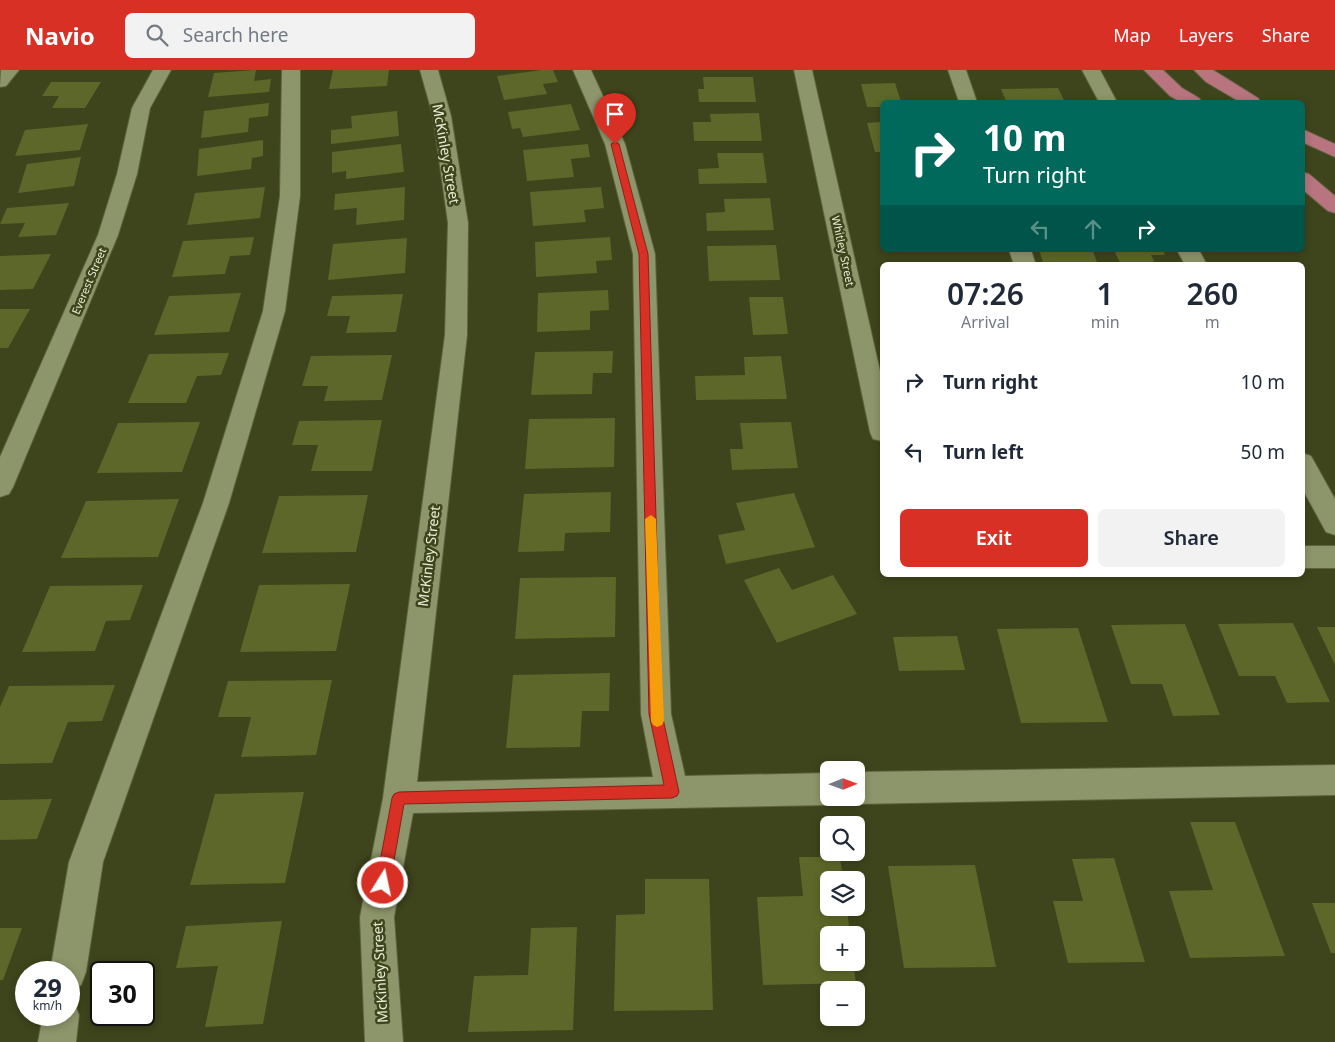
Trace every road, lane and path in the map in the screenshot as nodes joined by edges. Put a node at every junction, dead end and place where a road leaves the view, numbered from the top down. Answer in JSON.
{"nodes":[{"id":1,"x":10,"y":70,"type":"edge"},
{"id":2,"x":162,"y":70,"type":"edge"},
{"id":3,"x":291,"y":70,"type":"edge"},
{"id":4,"x":429,"y":70,"type":"edge"},
{"id":5,"x":582,"y":70,"type":"edge"},
{"id":6,"x":803,"y":70,"type":"edge"},
{"id":7,"x":957,"y":70,"type":"edge"},
{"id":8,"x":1091,"y":70,"type":"edge"},
{"id":9,"x":1153,"y":70,"type":"edge"},
{"id":10,"x":1204,"y":70,"type":"edge"},
{"id":11,"x":0,"y":82,"type":"edge"},
{"id":12,"x":967,"y":100,"type":"edge"},
{"id":13,"x":1107,"y":100,"type":"edge"},
{"id":14,"x":1190,"y":100,"type":"edge"},
{"id":15,"x":1249,"y":100,"type":"edge"},
{"id":16,"x":1305,"y":128,"type":"edge"},
{"id":17,"x":1305,"y":136,"type":"edge"},
{"id":18,"x":1335,"y":139,"type":"edge"},
{"id":19,"x":1335,"y":151,"type":"edge"},
{"id":20,"x":1305,"y":168,"type":"edge"},
{"id":21,"x":1305,"y":181,"type":"edge"},
{"id":22,"x":1335,"y":181,"type":"edge"},
{"id":23,"x":1335,"y":207,"type":"edge"},
{"id":24,"x":880,"y":423,"type":"edge"},
{"id":25,"x":1305,"y":469,"type":"edge"},
{"id":26,"x":0,"y":487,"type":"edge"},
{"id":27,"x":1335,"y":524,"type":"edge"},
{"id":28,"x":1305,"y":557,"type":"edge"},
{"id":29,"x":1335,"y":557,"type":"edge"},
{"id":30,"x":1335,"y":780,"type":"edge"},
{"id":31,"x":865,"y":788,"type":"edge"},
{"id":32,"x":820,"y":789,"type":"edge"},
{"id":33,"x":672,"y":792,"type":"junction"},
{"id":34,"x":399,"y":798,"type":"junction"},
{"id":35,"x":70,"y":961,"type":"edge"},
{"id":36,"x":60,"y":1026,"type":"edge"},
{"id":37,"x":57,"y":1042,"type":"edge"},
{"id":38,"x":384,"y":1042,"type":"edge"}],
"edges":[{"from":1,"to":11,"type":"street"},
{"from":2,"to":26,"type":"street","name":"Everest Street"},
{"from":3,"to":35,"type":"street"},
{"from":4,"to":34,"type":"street","name":"McKinley Street"},
{"from":5,"to":33,"type":"street"},
{"from":6,"to":24,"type":"street","name":"Whitley Street"},
{"from":7,"to":12,"type":"street"},
{"from":8,"to":13,"type":"street"},
{"from":9,"to":14,"type":"main road"},
{"from":10,"to":15,"type":"main road"},
{"from":16,"to":18,"type":"main road"},
{"from":17,"to":19,"type":"main road"},
{"from":20,"to":22,"type":"main road"},
{"from":21,"to":23,"type":"main road"},
{"from":25,"to":27,"type":"street"},
{"from":28,"to":29,"type":"street"},
{"from":30,"to":31,"type":"street"},
{"from":32,"to":33,"type":"street"},
{"from":33,"to":34,"type":"street"},
{"from":34,"to":38,"type":"street","name":"McKinley Street"},
{"from":36,"to":37,"type":"street"}]}
